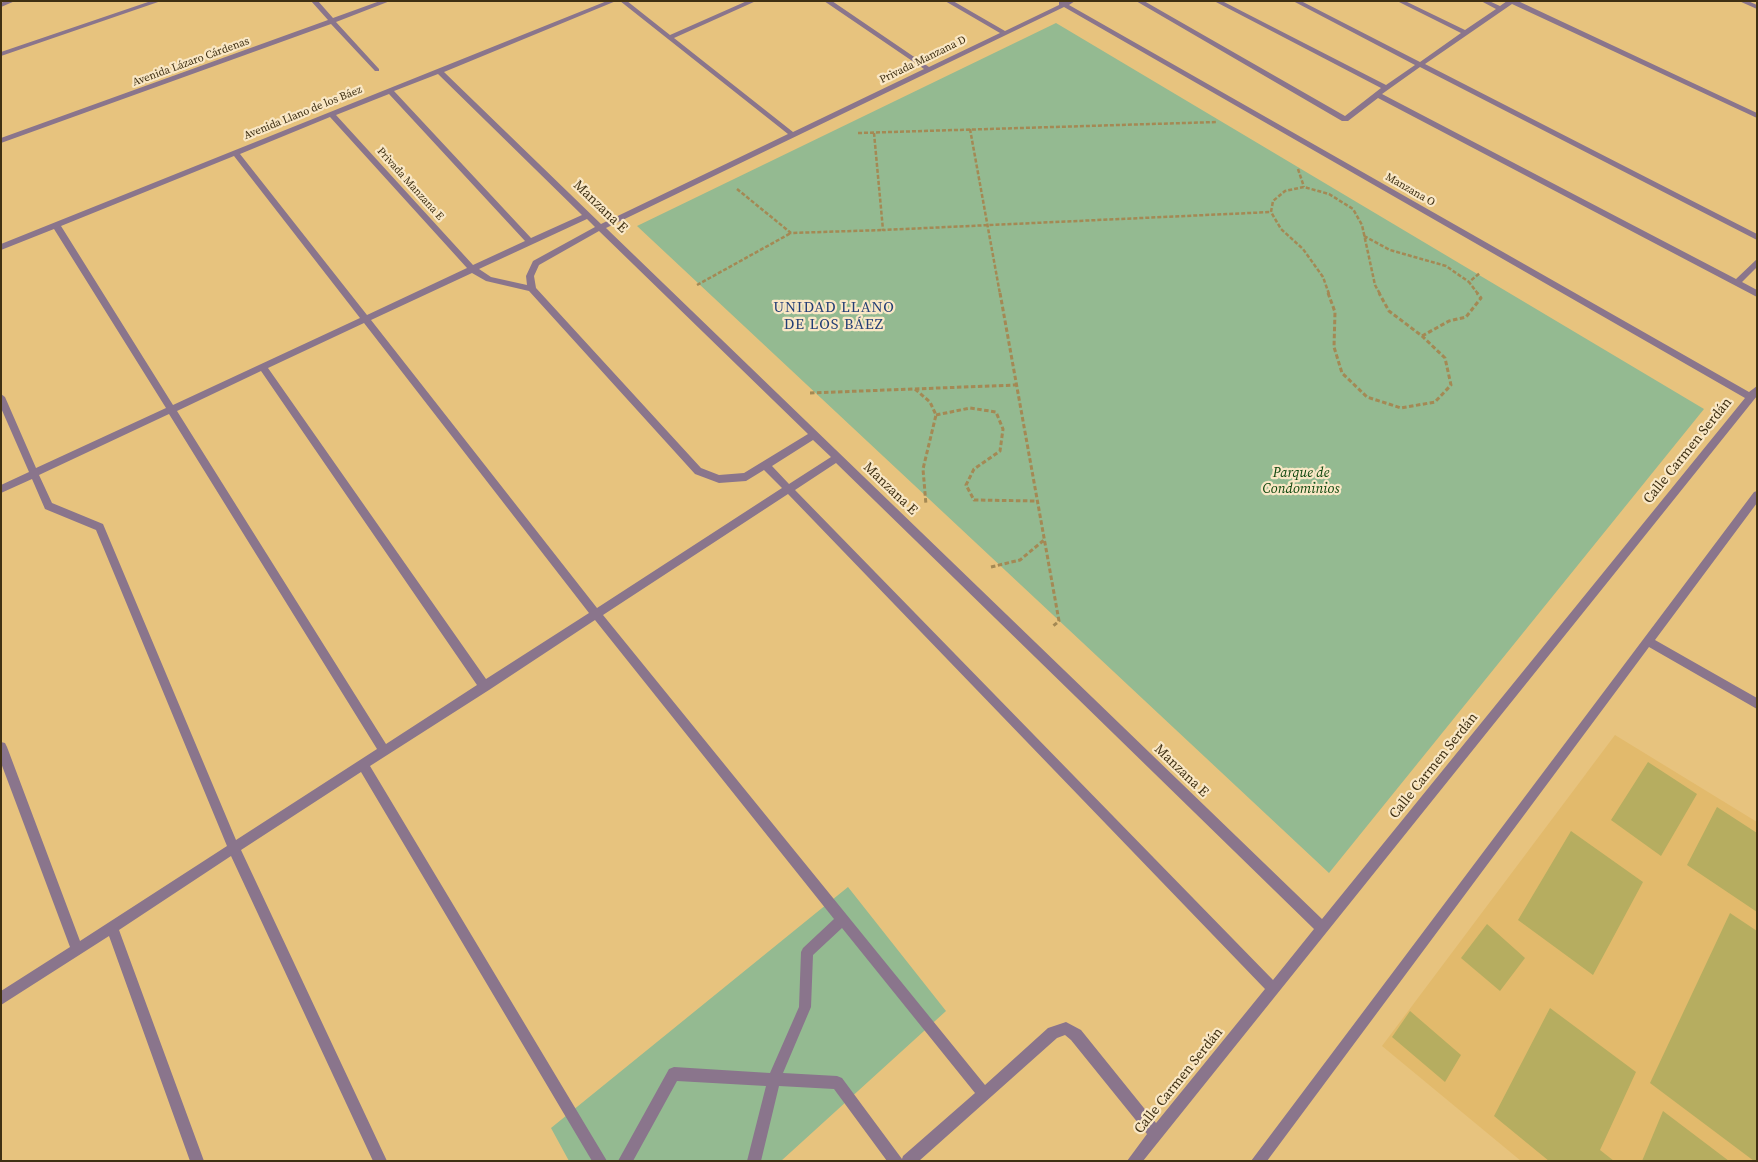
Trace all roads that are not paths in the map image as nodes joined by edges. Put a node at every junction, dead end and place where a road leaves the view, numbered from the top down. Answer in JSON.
{"nodes":[{"id":1,"x":12,"y":1,"type":"edge"},
{"id":2,"x":158,"y":1,"type":"edge"},
{"id":3,"x":314,"y":1,"type":"edge"},
{"id":4,"x":387,"y":1,"type":"edge"},
{"id":5,"x":613,"y":1,"type":"edge"},
{"id":6,"x":623,"y":1,"type":"edge"},
{"id":7,"x":753,"y":1,"type":"edge"},
{"id":8,"x":827,"y":1,"type":"edge"},
{"id":9,"x":948,"y":1,"type":"edge"},
{"id":10,"x":1072,"y":1,"type":"edge"},
{"id":11,"x":1139,"y":1,"type":"edge"},
{"id":12,"x":1217,"y":1,"type":"edge"},
{"id":13,"x":1296,"y":1,"type":"edge"},
{"id":14,"x":1400,"y":1,"type":"edge"},
{"id":15,"x":1484,"y":1,"type":"edge"},
{"id":16,"x":1512,"y":1,"type":"edge"},
{"id":17,"x":1742,"y":1,"type":"edge"},
{"id":18,"x":1061,"y":3,"type":"edge"},
{"id":19,"x":1,"y":5,"type":"edge"},
{"id":20,"x":1757,"y":7,"type":"edge"},
{"id":21,"x":1500,"y":9,"type":"junction"},
{"id":22,"x":333,"y":21,"type":"junction"},
{"id":23,"x":1004,"y":33,"type":"junction"},
{"id":24,"x":1465,"y":33,"type":"junction"},
{"id":25,"x":669,"y":38,"type":"junction"},
{"id":26,"x":1,"y":54,"type":"edge"},
{"id":27,"x":1421,"y":64,"type":"junction"},
{"id":28,"x":377,"y":70,"type":"dead end"},
{"id":29,"x":928,"y":70,"type":"junction"},
{"id":30,"x":439,"y":71,"type":"junction"},
{"id":31,"x":1386,"y":88,"type":"junction"},
{"id":32,"x":389,"y":90,"type":"junction"},
{"id":33,"x":1378,"y":95,"type":"junction"},
{"id":34,"x":331,"y":114,"type":"junction"},
{"id":35,"x":1757,"y":116,"type":"edge"},
{"id":36,"x":793,"y":135,"type":"junction"},
{"id":37,"x":1,"y":142,"type":"edge"},
{"id":38,"x":236,"y":153,"type":"junction"},
{"id":39,"x":588,"y":215,"type":"junction"},
{"id":40,"x":56,"y":225,"type":"junction"},
{"id":41,"x":601,"y":227,"type":"junction"},
{"id":42,"x":1757,"y":237,"type":"edge"},
{"id":43,"x":529,"y":242,"type":"junction"},
{"id":44,"x":1,"y":247,"type":"edge"},
{"id":45,"x":1757,"y":262,"type":"edge"},
{"id":46,"x":472,"y":269,"type":"junction"},
{"id":47,"x":1737,"y":283,"type":"junction"},
{"id":48,"x":532,"y":289,"type":"junction"},
{"id":49,"x":1757,"y":294,"type":"edge"},
{"id":50,"x":366,"y":319,"type":"junction"},
{"id":51,"x":262,"y":367,"type":"junction"},
{"id":52,"x":1754,"y":393,"type":"edge"},
{"id":53,"x":1,"y":396,"type":"edge"},
{"id":54,"x":171,"y":410,"type":"junction"},
{"id":55,"x":814,"y":435,"type":"junction"},
{"id":56,"x":838,"y":458,"type":"junction"},
{"id":57,"x":765,"y":465,"type":"junction"},
{"id":58,"x":34,"y":474,"type":"junction"},
{"id":59,"x":1,"y":489,"type":"edge"},
{"id":60,"x":789,"y":489,"type":"junction"},
{"id":61,"x":1757,"y":495,"type":"edge"},
{"id":62,"x":596,"y":614,"type":"junction"},
{"id":63,"x":1648,"y":641,"type":"junction"},
{"id":64,"x":484,"y":687,"type":"junction"},
{"id":65,"x":1757,"y":704,"type":"edge"},
{"id":66,"x":1,"y":747,"type":"edge"},
{"id":67,"x":384,"y":751,"type":"junction"},
{"id":68,"x":363,"y":765,"type":"junction"},
{"id":69,"x":234,"y":849,"type":"junction"},
{"id":70,"x":843,"y":919,"type":"junction"},
{"id":71,"x":112,"y":928,"type":"junction"},
{"id":72,"x":1322,"y":928,"type":"junction"},
{"id":73,"x":77,"y":950,"type":"junction"},
{"id":74,"x":1273,"y":989,"type":"junction"},
{"id":75,"x":1,"y":999,"type":"edge"},
{"id":76,"x":774,"y":1080,"type":"junction"},
{"id":77,"x":983,"y":1093,"type":"junction"},
{"id":78,"x":1156,"y":1134,"type":"junction"},
{"id":79,"x":197,"y":1161,"type":"edge"},
{"id":80,"x":380,"y":1161,"type":"edge"},
{"id":81,"x":600,"y":1161,"type":"edge"},
{"id":82,"x":625,"y":1161,"type":"edge"},
{"id":83,"x":754,"y":1161,"type":"edge"},
{"id":84,"x":896,"y":1161,"type":"edge"},
{"id":85,"x":908,"y":1161,"type":"edge"},
{"id":86,"x":1134,"y":1161,"type":"edge"},
{"id":87,"x":1258,"y":1161,"type":"edge"}],
"edges":[{"from":1,"to":19,"type":"street"},
{"from":2,"to":26,"type":"street"},
{"from":3,"to":22,"type":"street"},
{"from":4,"to":22,"type":"street","name":"Avenida Lázaro Cárdenas"},
{"from":5,"to":30,"type":"street","name":"Avenida Llano de los Báez"},
{"from":6,"to":25,"type":"street"},
{"from":7,"to":25,"type":"street"},
{"from":8,"to":29,"type":"street"},
{"from":9,"to":23,"type":"street"},
{"from":10,"to":18,"type":"street","name":"Privada Manzana D"},
{"from":11,"to":33,"type":"street"},
{"from":12,"to":31,"type":"street"},
{"from":13,"to":27,"type":"street"},
{"from":14,"to":24,"type":"street"},
{"from":15,"to":21,"type":"street"},
{"from":16,"to":21,"type":"street"},
{"from":16,"to":35,"type":"street"},
{"from":17,"to":20,"type":"street"},
{"from":18,"to":23,"type":"street","name":"Privada Manzana D"},
{"from":18,"to":52,"type":"street","name":"Manzana O"},
{"from":21,"to":24,"type":"street"},
{"from":22,"to":28,"type":"street"},
{"from":22,"to":37,"type":"street","name":"Avenida Lázaro Cárdenas"},
{"from":23,"to":29,"type":"street","name":"Privada Manzana D"},
{"from":24,"to":27,"type":"street"},
{"from":25,"to":36,"type":"street"},
{"from":27,"to":31,"type":"street"},
{"from":27,"to":42,"type":"street"},
{"from":29,"to":36,"type":"street","name":"Privada Manzana D"},
{"from":30,"to":32,"type":"street","name":"Avenida Llano de los Báez"},
{"from":30,"to":39,"type":"street","name":"Manzana E"},
{"from":31,"to":33,"type":"street"},
{"from":32,"to":34,"type":"street","name":"Avenida Llano de los Báez"},
{"from":32,"to":43,"type":"street"},
{"from":33,"to":47,"type":"street"},
{"from":34,"to":38,"type":"street","name":"Avenida Llano de los Báez"},
{"from":34,"to":46,"type":"street","name":"Privada Manzana E"},
{"from":36,"to":41,"type":"street","name":"Privada Manzana D"},
{"from":38,"to":40,"type":"street","name":"Avenida Llano de los Báez"},
{"from":38,"to":50,"type":"street"},
{"from":39,"to":41,"type":"street","name":"Manzana E"},
{"from":39,"to":43,"type":"street"},
{"from":40,"to":44,"type":"street","name":"Avenida Llano de los Báez"},
{"from":40,"to":54,"type":"street"},
{"from":41,"to":48,"type":"street","name":"Privada Manzana D"},
{"from":41,"to":55,"type":"street","name":"Manzana E"},
{"from":43,"to":46,"type":"street"},
{"from":45,"to":47,"type":"street"},
{"from":46,"to":48,"type":"street"},
{"from":46,"to":50,"type":"street"},
{"from":47,"to":49,"type":"street"},
{"from":48,"to":57,"type":"street"},
{"from":50,"to":51,"type":"street"},
{"from":50,"to":62,"type":"street"},
{"from":51,"to":54,"type":"street"},
{"from":51,"to":64,"type":"street"},
{"from":52,"to":72,"type":"street","name":"Calle Carmen Serdán"},
{"from":53,"to":58,"type":"street"},
{"from":54,"to":58,"type":"street"},
{"from":54,"to":67,"type":"street"},
{"from":55,"to":56,"type":"street","name":"Manzana E"},
{"from":55,"to":57,"type":"street"},
{"from":56,"to":60,"type":"street"},
{"from":56,"to":72,"type":"street","name":"Manzana E"},
{"from":57,"to":60,"type":"street"},
{"from":58,"to":59,"type":"street"},
{"from":58,"to":69,"type":"street"},
{"from":60,"to":62,"type":"street"},
{"from":60,"to":74,"type":"street"},
{"from":61,"to":63,"type":"street"},
{"from":62,"to":64,"type":"street"},
{"from":62,"to":70,"type":"street"},
{"from":63,"to":65,"type":"street"},
{"from":63,"to":87,"type":"street"},
{"from":64,"to":67,"type":"street"},
{"from":66,"to":73,"type":"street"},
{"from":67,"to":68,"type":"street"},
{"from":68,"to":69,"type":"street"},
{"from":68,"to":81,"type":"street"},
{"from":69,"to":71,"type":"street"},
{"from":69,"to":80,"type":"street"},
{"from":70,"to":76,"type":"street"},
{"from":70,"to":77,"type":"street"},
{"from":71,"to":73,"type":"street"},
{"from":71,"to":79,"type":"street"},
{"from":72,"to":74,"type":"street","name":"Calle Carmen Serdán"},
{"from":73,"to":75,"type":"street"},
{"from":74,"to":78,"type":"street","name":"Calle Carmen Serdán"},
{"from":76,"to":82,"type":"street"},
{"from":76,"to":83,"type":"street"},
{"from":76,"to":84,"type":"street"},
{"from":77,"to":78,"type":"street"},
{"from":77,"to":85,"type":"street"},
{"from":78,"to":86,"type":"street","name":"Calle Carmen Serdán"}]}
